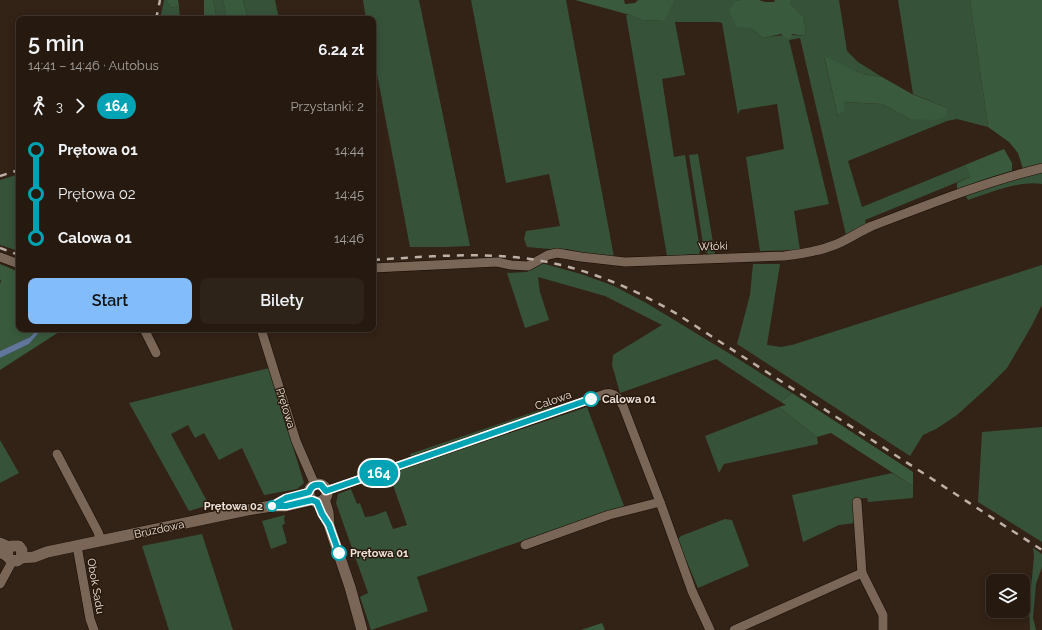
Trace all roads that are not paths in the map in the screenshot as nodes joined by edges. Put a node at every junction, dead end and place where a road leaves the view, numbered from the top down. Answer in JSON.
{"nodes":[{"id":1,"x":1042,"y":168,"type":"edge"},
{"id":2,"x":0,"y":257,"type":"edge"},
{"id":3,"x":16,"y":263,"type":"edge"},
{"id":4,"x":376,"y":268,"type":"edge"},
{"id":5,"x":146,"y":332,"type":"edge"},
{"id":6,"x":262,"y":332,"type":"edge"},
{"id":7,"x":156,"y":352,"type":"dead end"},
{"id":8,"x":57,"y":454,"type":"dead end"},
{"id":9,"x":317,"y":495,"type":"junction"},
{"id":10,"x":660,"y":502,"type":"junction"},
{"id":11,"x":857,"y":502,"type":"dead end"},
{"id":12,"x":101,"y":541,"type":"junction"},
{"id":13,"x":525,"y":545,"type":"dead end"},
{"id":14,"x":77,"y":546,"type":"junction"},
{"id":15,"x":10,"y":552,"type":"edge"},
{"id":16,"x":862,"y":573,"type":"junction"},
{"id":17,"x":0,"y":584,"type":"edge"},
{"id":18,"x":94,"y":630,"type":"edge"},
{"id":19,"x":362,"y":630,"type":"edge"},
{"id":20,"x":710,"y":630,"type":"edge"},
{"id":21,"x":734,"y":630,"type":"edge"},
{"id":22,"x":883,"y":630,"type":"edge"}],
"edges":[{"from":1,"to":4,"type":"street","name":"Włóki"},
{"from":2,"to":3,"type":"street"},
{"from":5,"to":7,"type":"street"},
{"from":6,"to":9,"type":"street","name":"Prętowa"},
{"from":8,"to":12,"type":"street"},
{"from":9,"to":10,"type":"street","name":"Calowa"},
{"from":9,"to":12,"type":"street","name":"Bruzdowa"},
{"from":9,"to":19,"type":"street","name":"Prętowa"},
{"from":10,"to":13,"type":"street"},
{"from":10,"to":20,"type":"street","name":"Calowa"},
{"from":11,"to":16,"type":"street"},
{"from":12,"to":14,"type":"street","name":"Bruzdowa"},
{"from":14,"to":15,"type":"street","name":"Bruzdowa"},
{"from":14,"to":18,"type":"street","name":"Obok Sadu"},
{"from":15,"to":17,"type":"street"},
{"from":16,"to":21,"type":"street"},
{"from":16,"to":22,"type":"street"}]}
